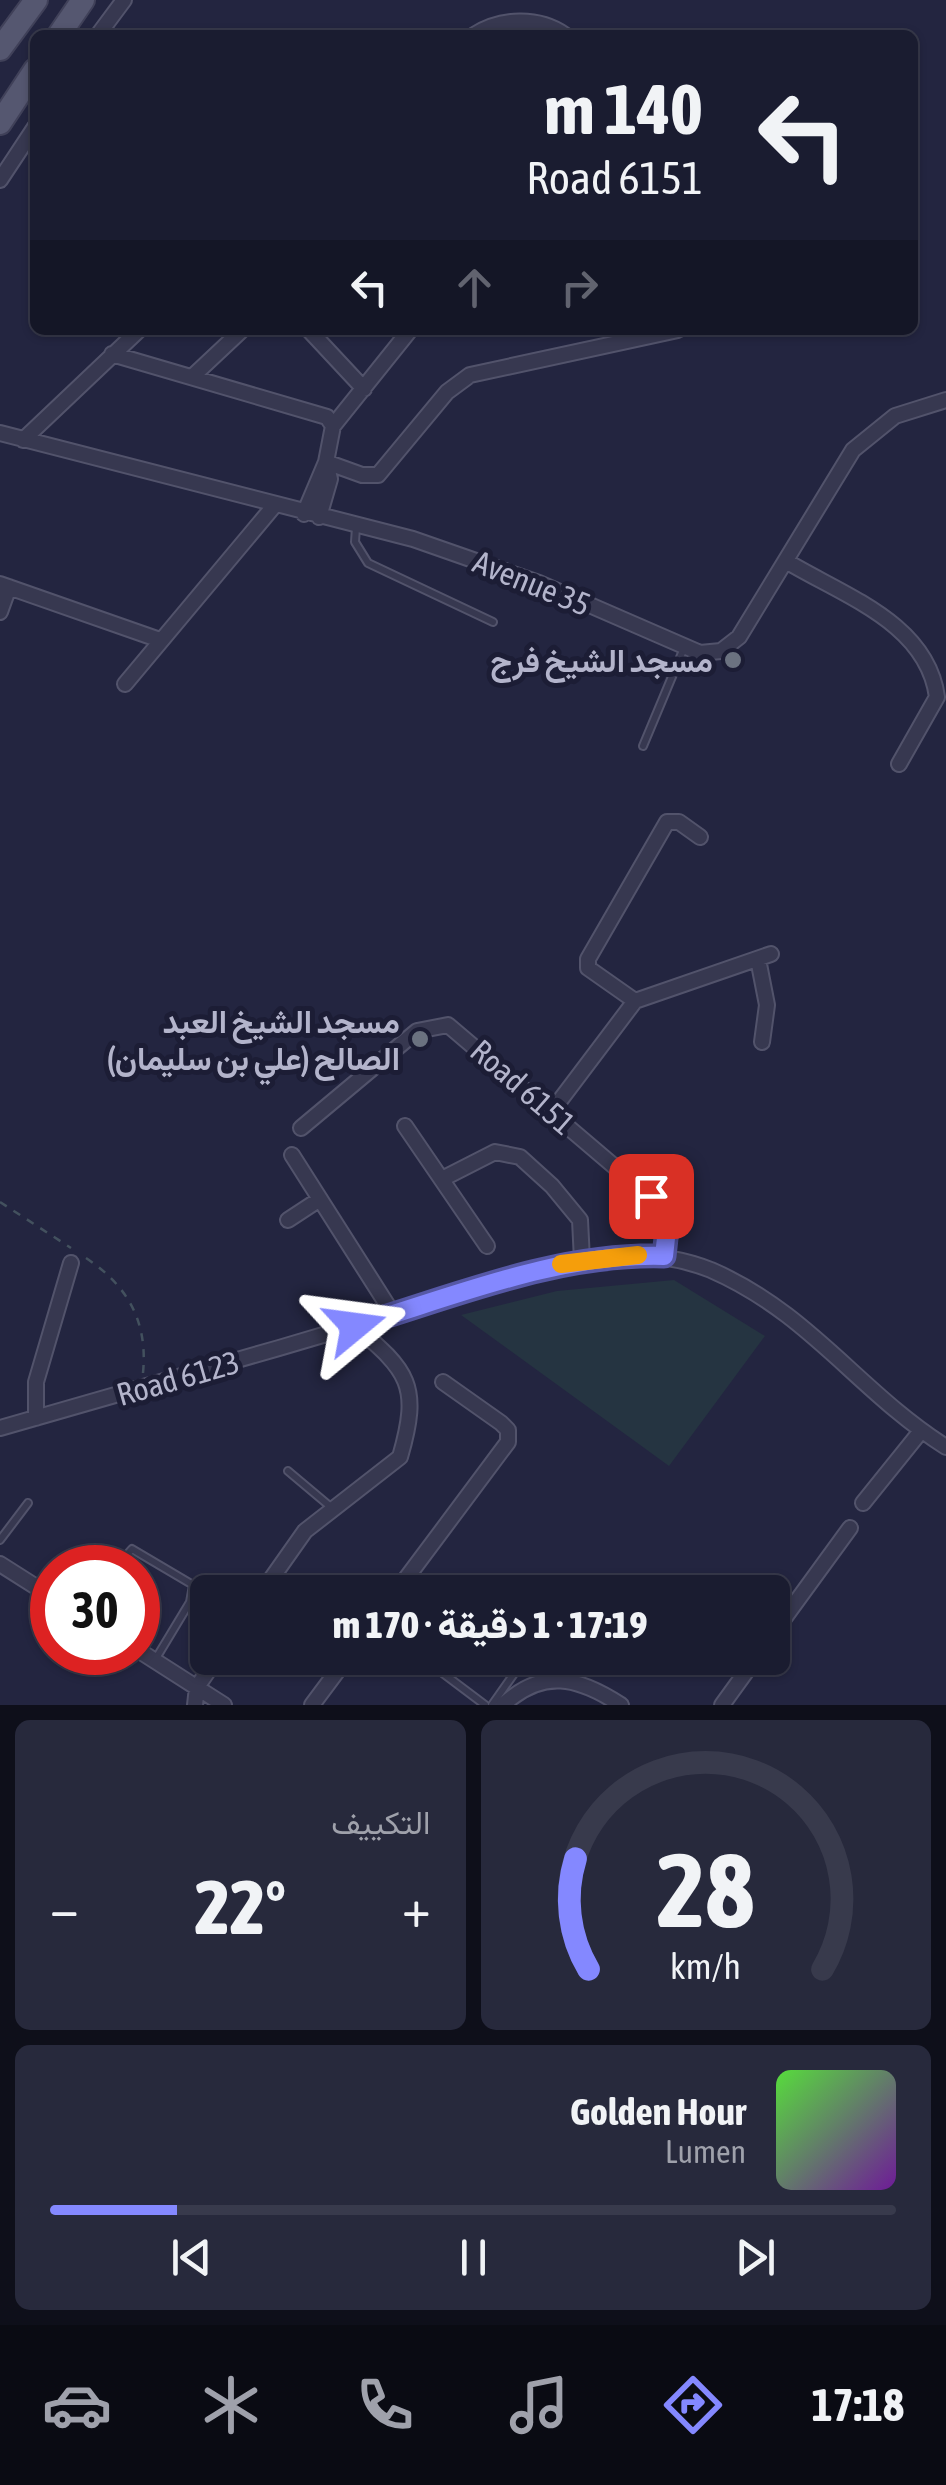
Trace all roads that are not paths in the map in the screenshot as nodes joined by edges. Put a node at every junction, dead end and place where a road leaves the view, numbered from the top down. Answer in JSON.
{"nodes":[{"id":1,"x":36,"y":0,"type":"edge"},
{"id":2,"x":83,"y":0,"type":"edge"},
{"id":3,"x":124,"y":0,"type":"edge"},
{"id":4,"x":62,"y":30,"type":"edge"},
{"id":5,"x":102,"y":30,"type":"edge"},
{"id":6,"x":485,"y":30,"type":"edge"},
{"id":7,"x":551,"y":30,"type":"edge"},
{"id":8,"x":4,"y":37,"type":"edge"},
{"id":9,"x":30,"y":78,"type":"edge"},
{"id":10,"x":0,"y":123,"type":"edge"},
{"id":11,"x":30,"y":135,"type":"edge"},
{"id":12,"x":0,"y":180,"type":"edge"},
{"id":13,"x":133,"y":335,"type":"edge"},
{"id":14,"x":237,"y":335,"type":"edge"},
{"id":15,"x":314,"y":335,"type":"edge"},
{"id":16,"x":406,"y":335,"type":"edge"},
{"id":17,"x":655,"y":335,"type":"edge"},
{"id":18,"x":112,"y":354,"type":"junction"},
{"id":19,"x":193,"y":376,"type":"junction"},
{"id":20,"x":364,"y":389,"type":"junction"},
{"id":21,"x":946,"y":399,"type":"edge"},
{"id":22,"x":333,"y":426,"type":"junction"},
{"id":23,"x":1,"y":437,"type":"edge"},
{"id":24,"x":23,"y":440,"type":"junction"},
{"id":25,"x":326,"y":462,"type":"junction"},
{"id":26,"x":274,"y":506,"type":"junction"},
{"id":27,"x":312,"y":516,"type":"junction"},
{"id":28,"x":356,"y":526,"type":"junction"},
{"id":29,"x":786,"y":562,"type":"junction"},
{"id":30,"x":5,"y":586,"type":"edge"},
{"id":31,"x":0,"y":612,"type":"edge"},
{"id":32,"x":493,"y":622,"type":"dead end"},
{"id":33,"x":160,"y":640,"type":"junction"},
{"id":34,"x":684,"y":646,"type":"junction"},
{"id":35,"x":125,"y":684,"type":"dead end"},
{"id":36,"x":642,"y":746,"type":"dead end"},
{"id":37,"x":898,"y":764,"type":"dead end"},
{"id":38,"x":700,"y":838,"type":"dead end"},
{"id":39,"x":635,"y":1000,"type":"junction"},
{"id":40,"x":762,"y":1042,"type":"dead end"},
{"id":41,"x":552,"y":1111,"type":"junction"},
{"id":42,"x":405,"y":1126,"type":"dead end"},
{"id":43,"x":301,"y":1128,"type":"dead end"},
{"id":44,"x":292,"y":1155,"type":"dead end"},
{"id":45,"x":442,"y":1179,"type":"junction"},
{"id":46,"x":320,"y":1199,"type":"junction"},
{"id":47,"x":288,"y":1220,"type":"dead end"},
{"id":48,"x":487,"y":1246,"type":"dead end"},
{"id":49,"x":664,"y":1256,"type":"junction"},
{"id":50,"x":582,"y":1260,"type":"junction"},
{"id":51,"x":71,"y":1263,"type":"dead end"},
{"id":52,"x":393,"y":1314,"type":"junction"},
{"id":53,"x":355,"y":1326,"type":"junction"},
{"id":54,"x":443,"y":1382,"type":"dead end"},
{"id":55,"x":36,"y":1418,"type":"junction"},
{"id":56,"x":0,"y":1428,"type":"edge"},
{"id":57,"x":920,"y":1431,"type":"junction"},
{"id":58,"x":946,"y":1447,"type":"edge"},
{"id":59,"x":288,"y":1471,"type":"dead end"},
{"id":60,"x":864,"y":1502,"type":"dead end"},
{"id":61,"x":28,"y":1503,"type":"dead end"},
{"id":62,"x":332,"y":1508,"type":"junction"},
{"id":63,"x":850,"y":1528,"type":"dead end"},
{"id":64,"x":0,"y":1540,"type":"edge"},
{"id":65,"x":0,"y":1564,"type":"edge"},
{"id":66,"x":160,"y":1566,"type":"edge"},
{"id":67,"x":274,"y":1575,"type":"edge"},
{"id":68,"x":409,"y":1575,"type":"edge"},
{"id":69,"x":30,"y":1583,"type":"edge"},
{"id":70,"x":790,"y":1610,"type":"edge"},
{"id":71,"x":160,"y":1650,"type":"edge"},
{"id":72,"x":160,"y":1664,"type":"edge"},
{"id":73,"x":205,"y":1675,"type":"edge"},
{"id":74,"x":335,"y":1675,"type":"edge"},
{"id":75,"x":446,"y":1675,"type":"edge"},
{"id":76,"x":512,"y":1675,"type":"edge"},
{"id":77,"x":744,"y":1675,"type":"edge"},
{"id":78,"x":197,"y":1687,"type":"junction"},
{"id":79,"x":194,"y":1705,"type":"edge"},
{"id":80,"x":224,"y":1705,"type":"edge"},
{"id":81,"x":312,"y":1705,"type":"edge"},
{"id":82,"x":488,"y":1705,"type":"edge"},
{"id":83,"x":504,"y":1705,"type":"edge"},
{"id":84,"x":621,"y":1705,"type":"edge"},
{"id":85,"x":722,"y":1705,"type":"edge"}],
"edges":[{"from":1,"to":8,"type":"main road"},
{"from":2,"to":4,"type":"main road"},
{"from":3,"to":5,"type":"street"},
{"from":6,"to":7,"type":"street"},
{"from":9,"to":10,"type":"main road"},
{"from":11,"to":12,"type":"street"},
{"from":13,"to":18,"type":"street"},
{"from":14,"to":19,"type":"street"},
{"from":15,"to":20,"type":"street"},
{"from":16,"to":20,"type":"street"},
{"from":17,"to":25,"type":"street"},
{"from":18,"to":19,"type":"street"},
{"from":18,"to":24,"type":"street"},
{"from":19,"to":22,"type":"street"},
{"from":20,"to":22,"type":"street"},
{"from":21,"to":29,"type":"street","name":"Avenue 35"},
{"from":22,"to":25,"type":"street"},
{"from":23,"to":24,"type":"street","name":"Avenue 35"},
{"from":24,"to":26,"type":"street","name":"Avenue 35"},
{"from":25,"to":27,"type":"street"},
{"from":26,"to":27,"type":"street","name":"Avenue 35"},
{"from":26,"to":33,"type":"street"},
{"from":27,"to":28,"type":"street","name":"Avenue 35"},
{"from":28,"to":32,"type":"lane"},
{"from":28,"to":34,"type":"street","name":"Avenue 35"},
{"from":29,"to":34,"type":"street","name":"Avenue 35"},
{"from":29,"to":37,"type":"street"},
{"from":30,"to":31,"type":"street"},
{"from":30,"to":33,"type":"street"},
{"from":33,"to":35,"type":"street"},
{"from":34,"to":36,"type":"lane"},
{"from":38,"to":39,"type":"street"},
{"from":39,"to":40,"type":"street"},
{"from":39,"to":41,"type":"street"},
{"from":41,"to":43,"type":"street","name":"Road 6151"},
{"from":41,"to":49,"type":"street","name":"Road 6151"},
{"from":42,"to":45,"type":"street"},
{"from":44,"to":46,"type":"street"},
{"from":45,"to":48,"type":"street"},
{"from":45,"to":50,"type":"street"},
{"from":46,"to":47,"type":"street"},
{"from":46,"to":52,"type":"street"},
{"from":49,"to":50,"type":"street","name":"Road 6123"},
{"from":49,"to":57,"type":"street"},
{"from":50,"to":52,"type":"street","name":"Road 6123"},
{"from":51,"to":55,"type":"street"},
{"from":52,"to":53,"type":"street","name":"Road 6123"},
{"from":53,"to":55,"type":"street","name":"Road 6123"},
{"from":53,"to":62,"type":"street"},
{"from":54,"to":68,"type":"street"},
{"from":55,"to":56,"type":"street","name":"Road 6123"},
{"from":57,"to":58,"type":"street"},
{"from":57,"to":60,"type":"street"},
{"from":59,"to":62,"type":"lane"},
{"from":61,"to":64,"type":"lane"},
{"from":62,"to":67,"type":"street"},
{"from":63,"to":70,"type":"street"},
{"from":65,"to":69,"type":"street"},
{"from":66,"to":71,"type":"lane"},
{"from":72,"to":78,"type":"street"},
{"from":73,"to":78,"type":"street"},
{"from":74,"to":81,"type":"street"},
{"from":75,"to":82,"type":"lane"},
{"from":76,"to":82,"type":"lane"},
{"from":77,"to":85,"type":"street"},
{"from":78,"to":79,"type":"street"},
{"from":78,"to":80,"type":"street"},
{"from":83,"to":84,"type":"street"}]}
